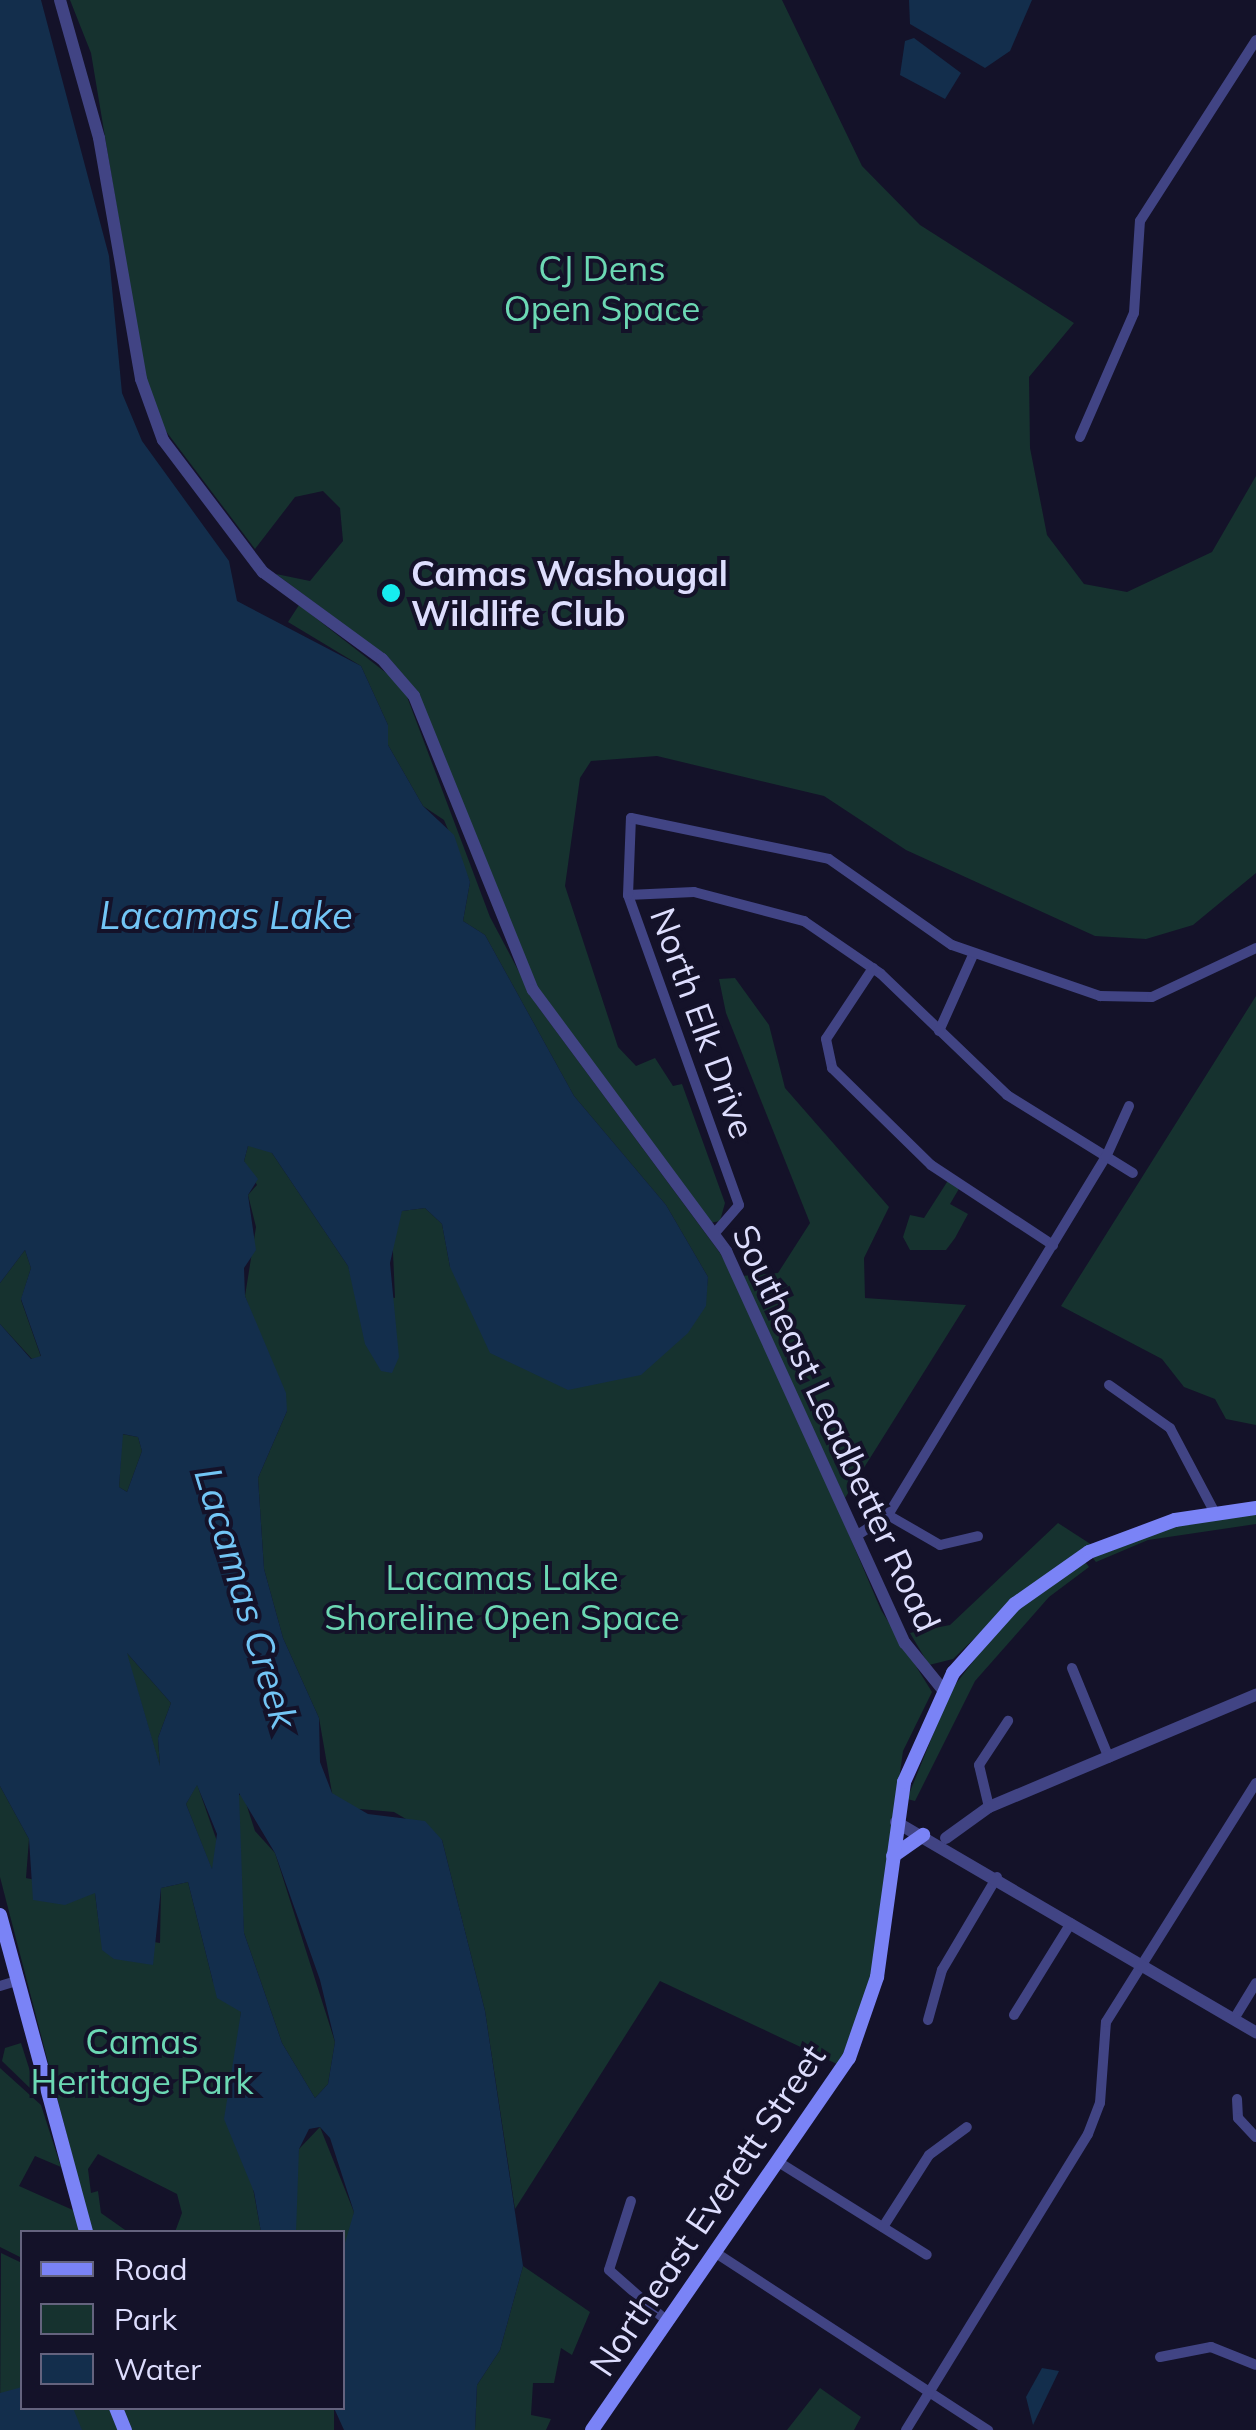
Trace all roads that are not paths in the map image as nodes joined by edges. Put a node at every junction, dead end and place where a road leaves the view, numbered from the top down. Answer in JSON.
{"nodes":[{"id":1,"x":60,"y":0,"type":"edge"},
{"id":2,"x":1256,"y":40,"type":"edge"},
{"id":3,"x":1080,"y":437,"type":"dead end"},
{"id":4,"x":628,"y":895,"type":"junction"},
{"id":5,"x":1256,"y":948,"type":"edge"},
{"id":6,"x":974,"y":955,"type":"junction"},
{"id":7,"x":873,"y":968,"type":"junction"},
{"id":8,"x":939,"y":1031,"type":"junction"},
{"id":9,"x":1128,"y":1106,"type":"dead end"},
{"id":10,"x":1106,"y":1157,"type":"junction"},
{"id":11,"x":1132,"y":1173,"type":"dead end"},
{"id":12,"x":714,"y":1234,"type":"junction"},
{"id":13,"x":1053,"y":1246,"type":"junction"},
{"id":14,"x":1109,"y":1386,"type":"dead end"},
{"id":15,"x":1256,"y":1508,"type":"edge"},
{"id":16,"x":1215,"y":1513,"type":"junction"},
{"id":17,"x":888,"y":1515,"type":"junction"},
{"id":18,"x":856,"y":1536,"type":"junction"},
{"id":19,"x":978,"y":1536,"type":"dead end"},
{"id":20,"x":1072,"y":1668,"type":"dead end"},
{"id":21,"x":943,"y":1690,"type":"junction"},
{"id":22,"x":1256,"y":1695,"type":"edge"},
{"id":23,"x":1008,"y":1720,"type":"dead end"},
{"id":24,"x":1109,"y":1758,"type":"junction"},
{"id":25,"x":1256,"y":1782,"type":"edge"},
{"id":26,"x":989,"y":1807,"type":"junction"},
{"id":27,"x":896,"y":1822,"type":"junction"},
{"id":28,"x":923,"y":1835,"type":"junction"},
{"id":29,"x":946,"y":1838,"type":"junction"},
{"id":30,"x":964,"y":1856,"type":"junction"},
{"id":31,"x":892,"y":1857,"type":"junction"},
{"id":32,"x":997,"y":1877,"type":"junction"},
{"id":33,"x":0,"y":1915,"type":"edge"},
{"id":34,"x":1071,"y":1922,"type":"junction"},
{"id":35,"x":1142,"y":1964,"type":"junction"},
{"id":36,"x":16,"y":1981,"type":"junction"},
{"id":37,"x":1256,"y":1982,"type":"edge"},
{"id":38,"x":0,"y":1986,"type":"edge"},
{"id":39,"x":1014,"y":2015,"type":"dead end"},
{"id":40,"x":1234,"y":2018,"type":"junction"},
{"id":41,"x":928,"y":2020,"type":"dead end"},
{"id":42,"x":1256,"y":2032,"type":"edge"},
{"id":43,"x":1237,"y":2098,"type":"dead end"},
{"id":44,"x":967,"y":2127,"type":"dead end"},
{"id":45,"x":1256,"y":2137,"type":"edge"},
{"id":46,"x":780,"y":2164,"type":"junction"},
{"id":47,"x":631,"y":2202,"type":"dead end"},
{"id":48,"x":883,"y":2228,"type":"junction"},
{"id":49,"x":85,"y":2230,"type":"edge"},
{"id":50,"x":716,"y":2253,"type":"junction"},
{"id":51,"x":927,"y":2255,"type":"dead end"},
{"id":52,"x":668,"y":2322,"type":"junction"},
{"id":53,"x":1160,"y":2357,"type":"dead end"},
{"id":54,"x":1256,"y":2365,"type":"edge"},
{"id":55,"x":932,"y":2388,"type":"junction"},
{"id":56,"x":592,"y":2430,"type":"edge"},
{"id":57,"x":906,"y":2430,"type":"edge"},
{"id":58,"x":988,"y":2430,"type":"edge"}],
"edges":[{"from":1,"to":12,"type":"street","name":"Southeast Leadbetter Road"},
{"from":2,"to":3,"type":"street"},
{"from":4,"to":6,"type":"street","name":"North Elk Drive"},
{"from":4,"to":7,"type":"street"},
{"from":4,"to":12,"type":"street","name":"North Elk Drive"},
{"from":5,"to":6,"type":"street"},
{"from":6,"to":8,"type":"street"},
{"from":7,"to":8,"type":"street"},
{"from":7,"to":13,"type":"street"},
{"from":8,"to":10,"type":"street"},
{"from":9,"to":10,"type":"street"},
{"from":10,"to":11,"type":"street"},
{"from":10,"to":13,"type":"street"},
{"from":12,"to":18,"type":"street","name":"Southeast Leadbetter Road"},
{"from":13,"to":17,"type":"street"},
{"from":14,"to":16,"type":"street"},
{"from":15,"to":16,"type":"main road","name":"Northeast Everett Street"},
{"from":16,"to":21,"type":"main road","name":"Northeast Everett Street"},
{"from":17,"to":18,"type":"street"},
{"from":17,"to":19,"type":"street"},
{"from":18,"to":21,"type":"street","name":"Southeast Leadbetter Road"},
{"from":20,"to":24,"type":"street"},
{"from":21,"to":27,"type":"main road","name":"Northeast Everett Street"},
{"from":22,"to":24,"type":"street"},
{"from":23,"to":26,"type":"street"},
{"from":24,"to":26,"type":"street"},
{"from":25,"to":35,"type":"street"},
{"from":26,"to":29,"type":"street"},
{"from":27,"to":28,"type":"street"},
{"from":27,"to":29,"type":"street"},
{"from":27,"to":31,"type":"main road","name":"Northeast Everett Street"},
{"from":28,"to":30,"type":"street"},
{"from":28,"to":31,"type":"main road"},
{"from":29,"to":30,"type":"street"},
{"from":30,"to":32,"type":"street"},
{"from":31,"to":46,"type":"main road","name":"Northeast Everett Street"},
{"from":32,"to":34,"type":"street"},
{"from":32,"to":41,"type":"street"},
{"from":33,"to":36,"type":"main road"},
{"from":34,"to":35,"type":"street"},
{"from":34,"to":39,"type":"street"},
{"from":35,"to":40,"type":"street"},
{"from":35,"to":55,"type":"street"},
{"from":36,"to":38,"type":"street"},
{"from":36,"to":49,"type":"main road"},
{"from":37,"to":40,"type":"street"},
{"from":40,"to":42,"type":"street"},
{"from":43,"to":45,"type":"street"},
{"from":44,"to":48,"type":"street"},
{"from":46,"to":48,"type":"street"},
{"from":46,"to":50,"type":"main road","name":"Northeast Everett Street"},
{"from":47,"to":52,"type":"street"},
{"from":48,"to":51,"type":"street"},
{"from":50,"to":52,"type":"main road","name":"Northeast Everett Street"},
{"from":50,"to":55,"type":"street"},
{"from":52,"to":56,"type":"main road","name":"Northeast Everett Street"},
{"from":53,"to":54,"type":"street"},
{"from":55,"to":57,"type":"street"},
{"from":55,"to":58,"type":"street"}]}
